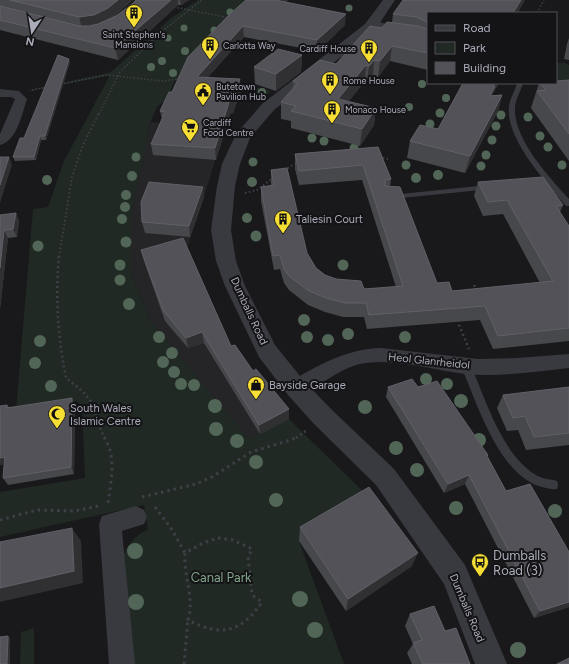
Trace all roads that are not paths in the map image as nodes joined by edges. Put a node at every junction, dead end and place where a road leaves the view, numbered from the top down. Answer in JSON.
{"nodes":[{"id":1,"x":389,"y":0,"type":"edge"},
{"id":2,"x":369,"y":26,"type":"junction"},
{"id":3,"x":404,"y":35,"type":"edge"},
{"id":4,"x":520,"y":84,"type":"edge"},
{"id":5,"x":0,"y":93,"type":"edge"},
{"id":6,"x":0,"y":141,"type":"edge"},
{"id":7,"x":494,"y":186,"type":"edge"},
{"id":8,"x":387,"y":197,"type":"edge"},
{"id":9,"x":569,"y":204,"type":"edge"},
{"id":10,"x":569,"y":361,"type":"edge"},
{"id":11,"x":466,"y":366,"type":"junction"},
{"id":12,"x":296,"y":388,"type":"junction"},
{"id":13,"x":553,"y":485,"type":"dead end"},
{"id":14,"x":140,"y":504,"type":"road end"},
{"id":15,"x":122,"y":664,"type":"edge"},
{"id":16,"x":491,"y":664,"type":"edge"}],
"edges":[{"from":1,"to":2,"type":"street","name":"Dumballs Road"},
{"from":2,"to":3,"type":"street"},
{"from":2,"to":12,"type":"street","name":"Dumballs Road"},
{"from":4,"to":9,"type":"lane"},
{"from":5,"to":6,"type":"street"},
{"from":7,"to":8,"type":"lane"},
{"from":10,"to":11,"type":"street","name":"Heol Glanrheidol"},
{"from":11,"to":12,"type":"street","name":"Heol Glanrheidol"},
{"from":11,"to":13,"type":"lane"},
{"from":12,"to":16,"type":"street","name":"Dumballs Road"},
{"from":14,"to":15,"type":"street"}]}
